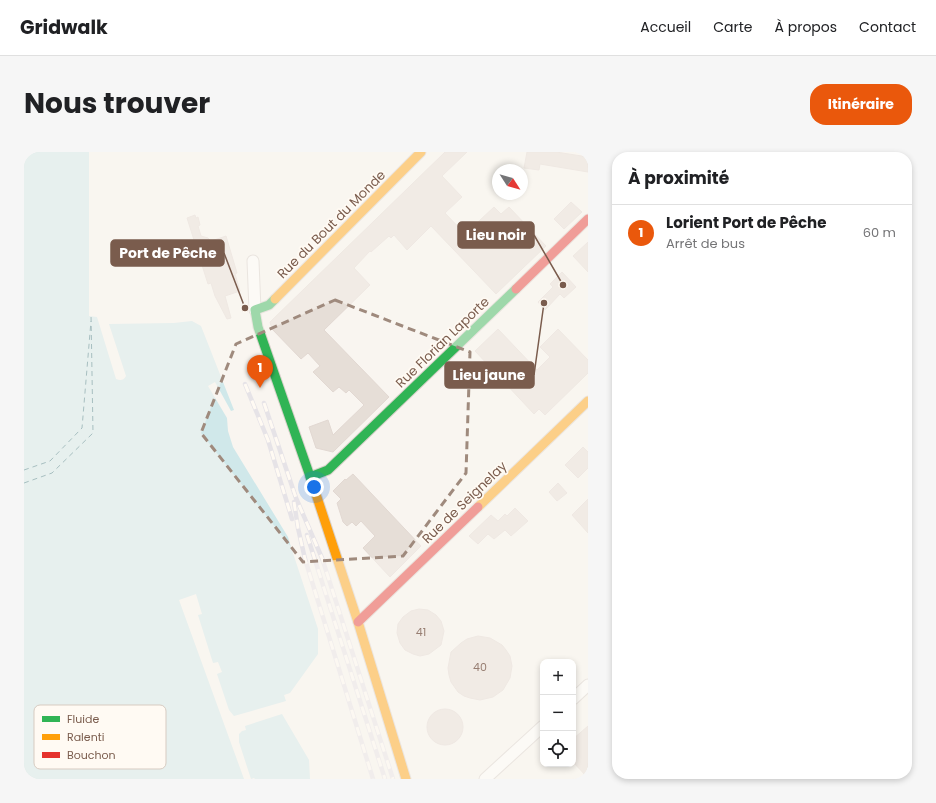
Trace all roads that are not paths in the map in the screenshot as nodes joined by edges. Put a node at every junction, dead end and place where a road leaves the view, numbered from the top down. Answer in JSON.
{"nodes":[{"id":1,"x":421,"y":152,"type":"edge"},
{"id":2,"x":588,"y":219,"type":"edge"},
{"id":3,"x":253,"y":261,"type":"dead end"},
{"id":4,"x":255,"y":310,"type":"junction"},
{"id":5,"x":588,"y":401,"type":"edge"},
{"id":6,"x":310,"y":477,"type":"junction"},
{"id":7,"x":358,"y":622,"type":"junction"},
{"id":8,"x":588,"y":685,"type":"edge"},
{"id":9,"x":576,"y":696,"type":"edge"},
{"id":10,"x":540,"y":729,"type":"edge"},
{"id":11,"x":406,"y":779,"type":"edge"},
{"id":12,"x":485,"y":779,"type":"edge"}],
"edges":[{"from":1,"to":4,"type":"street","name":"Rue du Bout du Monde"},
{"from":2,"to":6,"type":"street","name":"Rue Florian Laporte"},
{"from":3,"to":4,"type":"street"},
{"from":4,"to":6,"type":"street"},
{"from":5,"to":7,"type":"street","name":"Rue de Seignelay"},
{"from":6,"to":7,"type":"street"},
{"from":7,"to":11,"type":"street"},
{"from":8,"to":9,"type":"street"},
{"from":10,"to":12,"type":"street"}]}
